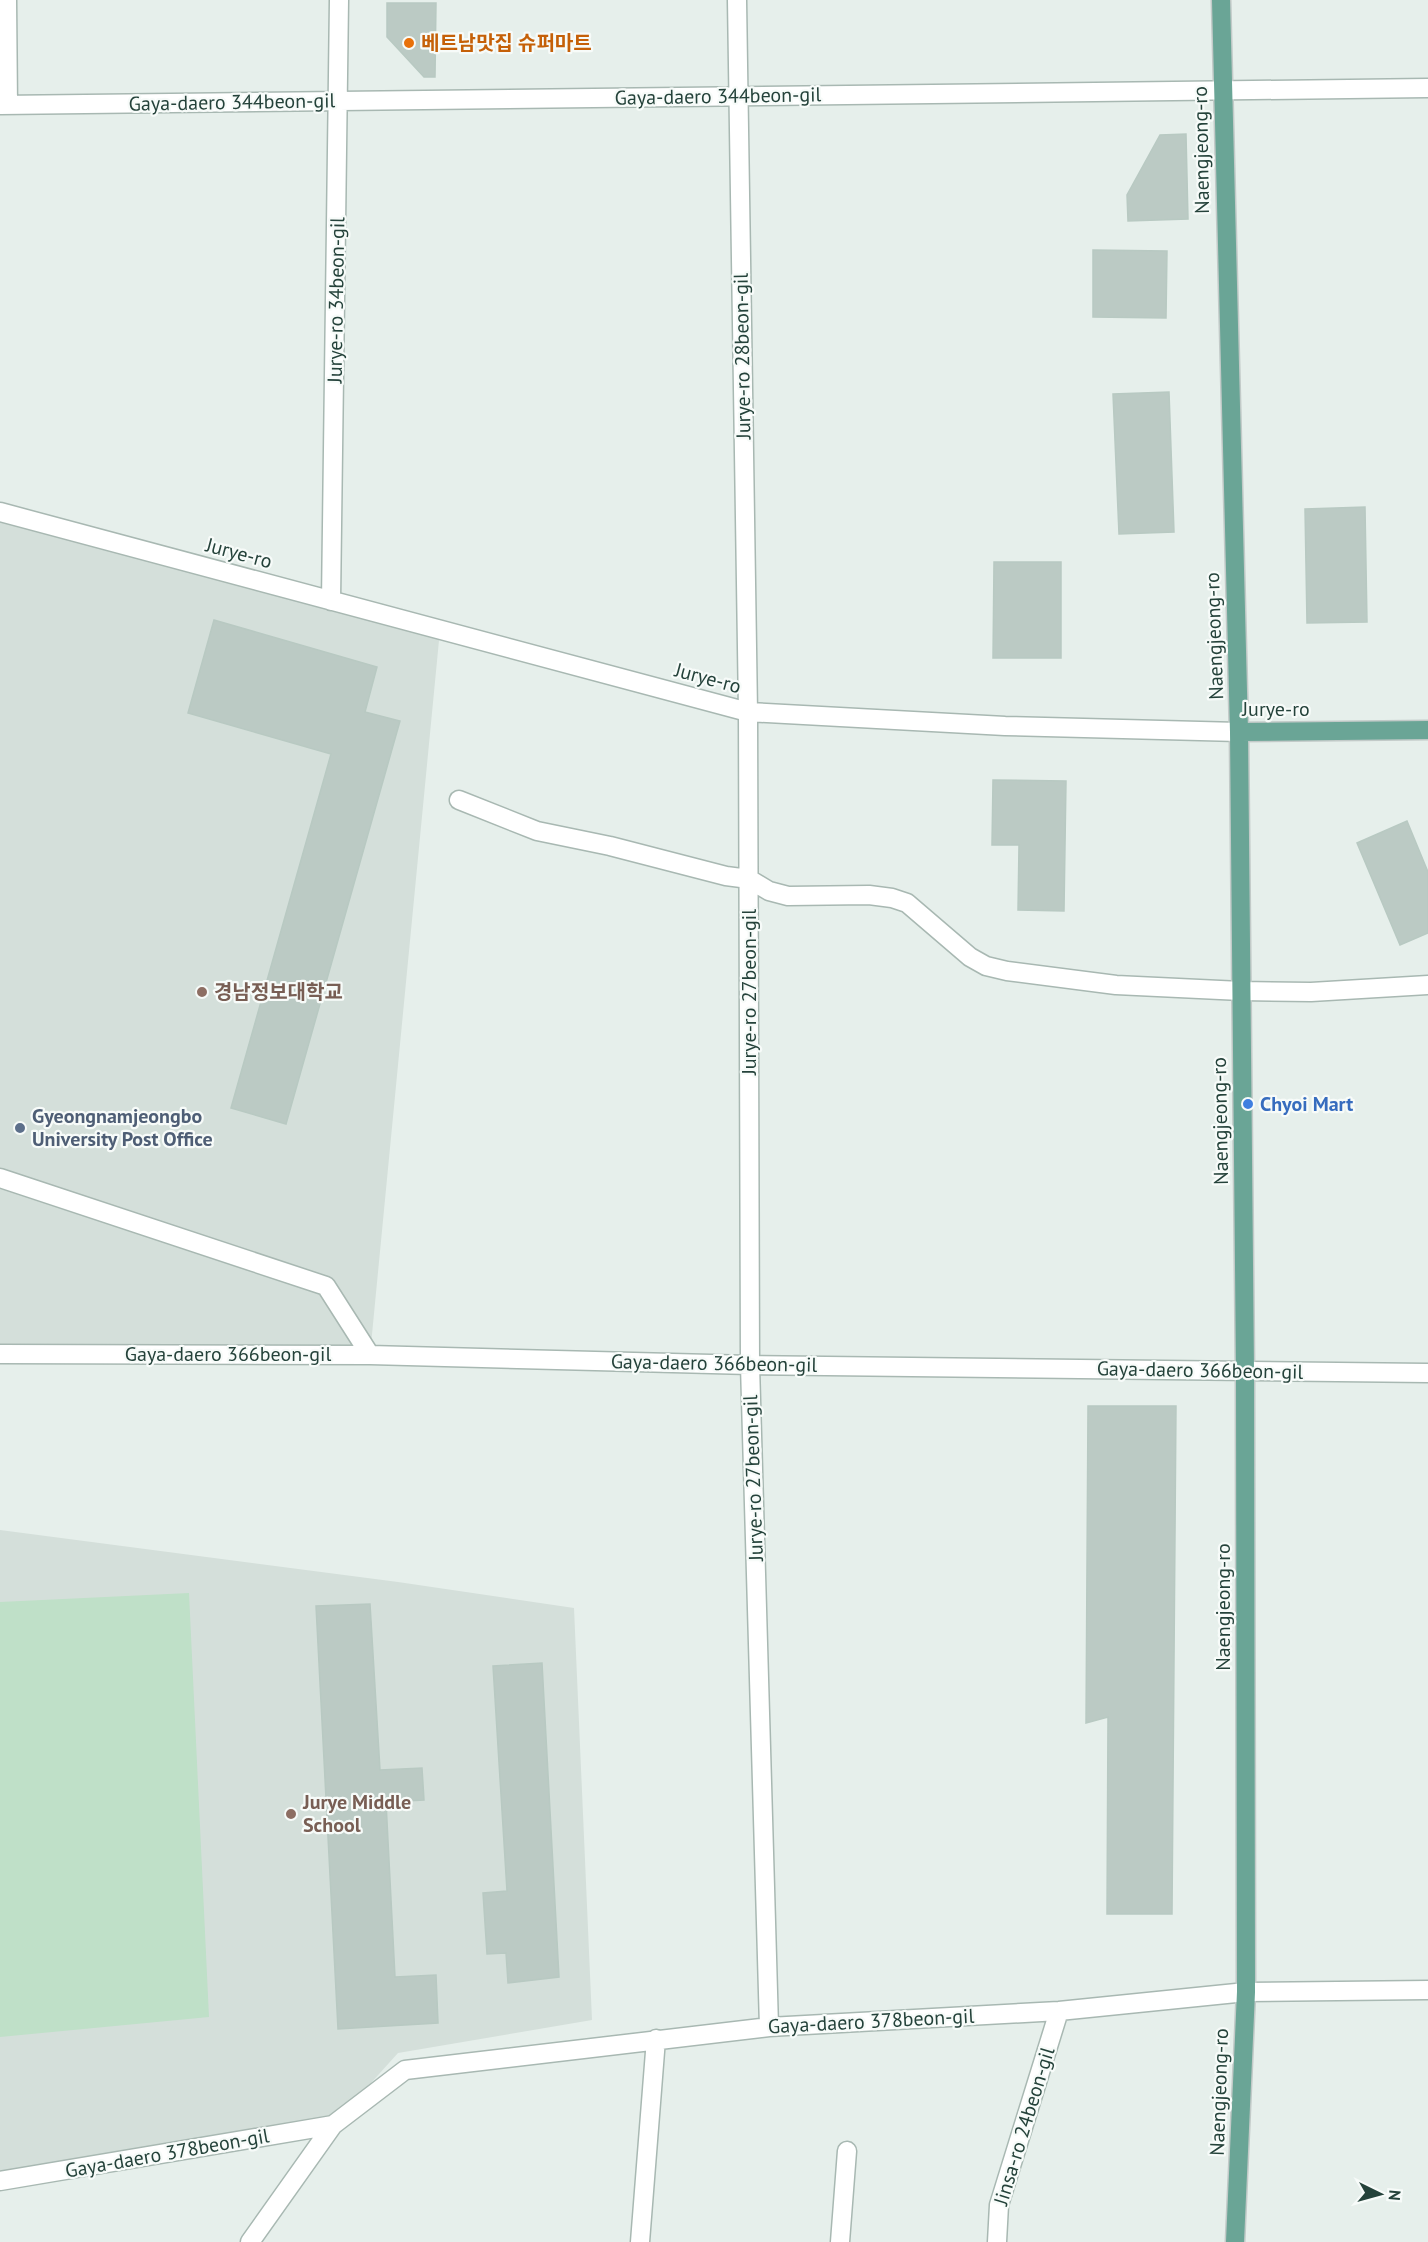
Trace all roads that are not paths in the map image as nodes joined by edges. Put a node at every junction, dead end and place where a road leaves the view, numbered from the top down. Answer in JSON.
{"nodes":[{"id":1,"x":7,"y":0,"type":"edge"},
{"id":2,"x":339,"y":0,"type":"edge"},
{"id":3,"x":737,"y":0,"type":"edge"},
{"id":4,"x":1221,"y":0,"type":"edge"},
{"id":5,"x":1428,"y":87,"type":"edge"},
{"id":6,"x":1222,"y":90,"type":"junction"},
{"id":7,"x":738,"y":96,"type":"junction"},
{"id":8,"x":339,"y":101,"type":"junction"},
{"id":9,"x":4,"y":105,"type":"edge"},
{"id":10,"x":0,"y":512,"type":"edge"},
{"id":11,"x":331,"y":601,"type":"junction"},
{"id":12,"x":748,"y":712,"type":"junction"},
{"id":13,"x":1428,"y":730,"type":"edge"},
{"id":14,"x":1239,"y":732,"type":"junction"},
{"id":15,"x":459,"y":800,"type":"dead end"},
{"id":16,"x":748,"y":879,"type":"junction"},
{"id":17,"x":1428,"y":985,"type":"edge"},
{"id":18,"x":1242,"y":991,"type":"junction"},
{"id":19,"x":0,"y":1178,"type":"edge"},
{"id":20,"x":0,"y":1353,"type":"edge"},
{"id":21,"x":370,"y":1355,"type":"junction"},
{"id":22,"x":750,"y":1365,"type":"junction"},
{"id":23,"x":1245,"y":1371,"type":"junction"},
{"id":24,"x":1428,"y":1373,"type":"edge"},
{"id":25,"x":1428,"y":1990,"type":"edge"},
{"id":26,"x":1245,"y":1992,"type":"junction"},
{"id":27,"x":1059,"y":2011,"type":"junction"},
{"id":28,"x":769,"y":2027,"type":"junction"},
{"id":29,"x":656,"y":2039,"type":"junction"},
{"id":30,"x":333,"y":2125,"type":"junction"},
{"id":31,"x":847,"y":2151,"type":"dead end"},
{"id":32,"x":0,"y":2181,"type":"edge"},
{"id":33,"x":250,"y":2242,"type":"edge"},
{"id":34,"x":640,"y":2242,"type":"edge"},
{"id":35,"x":840,"y":2242,"type":"edge"},
{"id":36,"x":997,"y":2242,"type":"edge"},
{"id":37,"x":1235,"y":2242,"type":"edge"}],
"edges":[{"from":1,"to":9,"type":"street","name":"Gaya-daero 344beon-gil"},
{"from":2,"to":8,"type":"street","name":"Jurye-ro 34beon-gil"},
{"from":3,"to":7,"type":"street","name":"Jurye-ro 28beon-gil"},
{"from":4,"to":6,"type":"main road","name":"Naengjeong-ro"},
{"from":5,"to":6,"type":"street","name":"Gaya-daero 344beon-gil"},
{"from":6,"to":7,"type":"street","name":"Gaya-daero 344beon-gil"},
{"from":6,"to":14,"type":"main road","name":"Naengjeong-ro"},
{"from":7,"to":8,"type":"street","name":"Gaya-daero 344beon-gil"},
{"from":7,"to":12,"type":"street","name":"Jurye-ro 28beon-gil"},
{"from":8,"to":9,"type":"street","name":"Gaya-daero 344beon-gil"},
{"from":8,"to":11,"type":"street","name":"Jurye-ro 34beon-gil"},
{"from":10,"to":11,"type":"street","name":"Jurye-ro"},
{"from":11,"to":12,"type":"street","name":"Jurye-ro"},
{"from":12,"to":14,"type":"street","name":"Jurye-ro"},
{"from":12,"to":16,"type":"street","name":"Jurye-ro 27beon-gil"},
{"from":13,"to":14,"type":"main road","name":"Jurye-ro"},
{"from":14,"to":18,"type":"main road","name":"Naengjeong-ro"},
{"from":15,"to":16,"type":"street"},
{"from":16,"to":18,"type":"street"},
{"from":16,"to":22,"type":"street","name":"Jurye-ro 27beon-gil"},
{"from":17,"to":18,"type":"street"},
{"from":18,"to":23,"type":"main road","name":"Naengjeong-ro"},
{"from":19,"to":21,"type":"street"},
{"from":20,"to":21,"type":"street","name":"Gaya-daero 366beon-gil"},
{"from":21,"to":22,"type":"street","name":"Gaya-daero 366beon-gil"},
{"from":22,"to":23,"type":"street","name":"Gaya-daero 366beon-gil"},
{"from":22,"to":28,"type":"street","name":"Jurye-ro 27beon-gil"},
{"from":23,"to":24,"type":"street","name":"Gaya-daero 366beon-gil"},
{"from":23,"to":26,"type":"main road","name":"Naengjeong-ro"},
{"from":25,"to":26,"type":"street","name":"Gaya-daero 378beon-gil"},
{"from":26,"to":27,"type":"street","name":"Gaya-daero 378beon-gil"},
{"from":26,"to":37,"type":"main road","name":"Naengjeong-ro"},
{"from":27,"to":28,"type":"street","name":"Gaya-daero 378beon-gil"},
{"from":27,"to":36,"type":"street","name":"Jinsa-ro 24beon-gil"},
{"from":28,"to":29,"type":"street","name":"Gaya-daero 378beon-gil"},
{"from":29,"to":30,"type":"street","name":"Gaya-daero 378beon-gil"},
{"from":29,"to":34,"type":"street"},
{"from":30,"to":32,"type":"street","name":"Gaya-daero 378beon-gil"},
{"from":30,"to":33,"type":"street","name":"Gaya-daero 378beon-gil"},
{"from":31,"to":35,"type":"street"}]}
